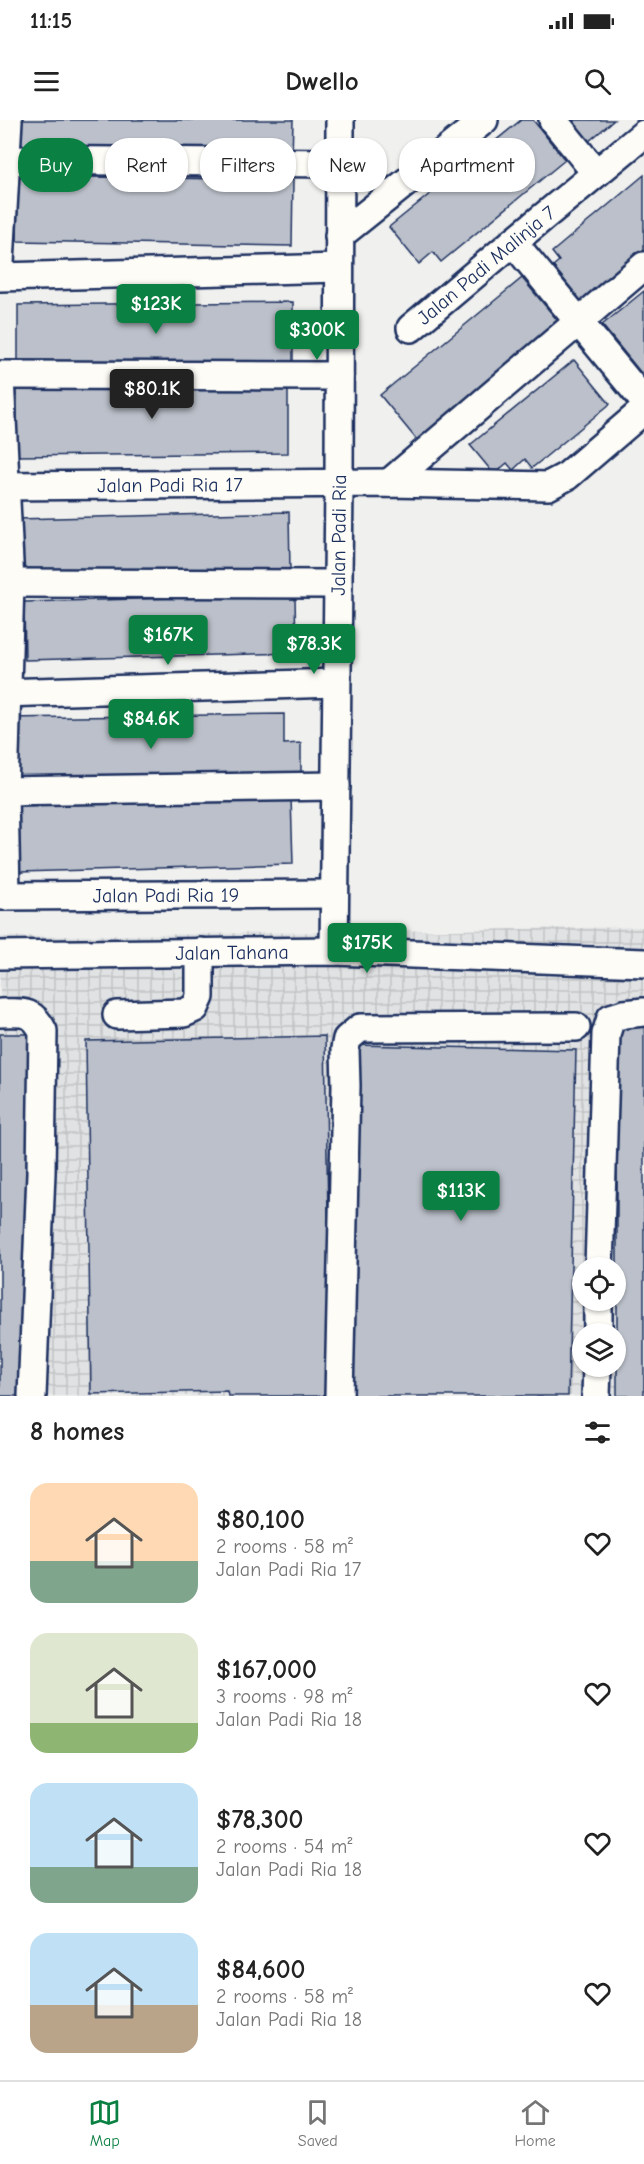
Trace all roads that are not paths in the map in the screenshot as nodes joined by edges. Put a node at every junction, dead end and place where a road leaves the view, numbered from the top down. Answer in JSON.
{"nodes":[{"id":1,"x":8,"y":120,"type":"edge"},
{"id":2,"x":340,"y":120,"type":"edge"},
{"id":3,"x":484,"y":120,"type":"edge"},
{"id":4,"x":553,"y":120,"type":"edge"},
{"id":5,"x":644,"y":134,"type":"edge"},
{"id":6,"x":340,"y":138,"type":"edge"},
{"id":7,"x":3,"y":160,"type":"edge"},
{"id":8,"x":308,"y":163,"type":"edge"},
{"id":9,"x":596,"y":174,"type":"junction"},
{"id":10,"x":339,"y":192,"type":"edge"},
{"id":11,"x":339,"y":236,"type":"junction"},
{"id":12,"x":513,"y":242,"type":"junction"},
{"id":13,"x":0,"y":263,"type":"edge"},
{"id":14,"x":644,"y":266,"type":"edge"},
{"id":15,"x":339,"y":268,"type":"junction"},
{"id":16,"x":0,"y":277,"type":"edge"},
{"id":17,"x":578,"y":320,"type":"junction"},
{"id":18,"x":411,"y":328,"type":"dead end"},
{"id":19,"x":0,"y":376,"type":"edge"},
{"id":20,"x":339,"y":376,"type":"junction"},
{"id":21,"x":644,"y":401,"type":"edge"},
{"id":22,"x":644,"y":410,"type":"edge"},
{"id":23,"x":389,"y":483,"type":"junction"},
{"id":24,"x":339,"y":485,"type":"junction"},
{"id":25,"x":3,"y":486,"type":"edge"},
{"id":26,"x":5,"y":583,"type":"edge"},
{"id":27,"x":338,"y":584,"type":"junction"},
{"id":28,"x":336,"y":683,"type":"junction"},
{"id":29,"x":3,"y":694,"type":"edge"},
{"id":30,"x":336,"y":786,"type":"junction"},
{"id":31,"x":2,"y":791,"type":"edge"},
{"id":32,"x":334,"y":894,"type":"junction"},
{"id":33,"x":3,"y":896,"type":"edge"},
{"id":34,"x":200,"y":951,"type":"junction"},
{"id":35,"x":334,"y":951,"type":"junction"},
{"id":36,"x":0,"y":955,"type":"edge"},
{"id":37,"x":644,"y":963,"type":"edge"},
{"id":38,"x":644,"y":1012,"type":"edge"},
{"id":39,"x":0,"y":1013,"type":"edge"},
{"id":40,"x":117,"y":1015,"type":"dead end"},
{"id":41,"x":576,"y":1027,"type":"dead end"},
{"id":42,"x":599,"y":1257,"type":"edge"},
{"id":43,"x":597,"y":1377,"type":"edge"},
{"id":44,"x":32,"y":1396,"type":"edge"},
{"id":45,"x":339,"y":1396,"type":"edge"},
{"id":46,"x":596,"y":1396,"type":"edge"}],
"edges":[{"from":1,"to":7,"type":"street"},
{"from":2,"to":6,"type":"street","name":"Jalan Padi Ria"},
{"from":3,"to":11,"type":"street"},
{"from":4,"to":9,"type":"street"},
{"from":5,"to":9,"type":"street","name":"Jalan Padi Malinja 7"},
{"from":7,"to":8,"type":"street"},
{"from":7,"to":13,"type":"street"},
{"from":9,"to":12,"type":"street","name":"Jalan Padi Malinja 7"},
{"from":10,"to":11,"type":"street","name":"Jalan Padi Ria"},
{"from":11,"to":15,"type":"street","name":"Jalan Padi Ria"},
{"from":12,"to":17,"type":"street"},
{"from":12,"to":18,"type":"street","name":"Jalan Padi Malinja 7"},
{"from":14,"to":17,"type":"street"},
{"from":15,"to":16,"type":"street"},
{"from":15,"to":20,"type":"street","name":"Jalan Padi Ria"},
{"from":17,"to":21,"type":"street"},
{"from":17,"to":23,"type":"street"},
{"from":19,"to":20,"type":"street"},
{"from":19,"to":25,"type":"street"},
{"from":20,"to":24,"type":"street","name":"Jalan Padi Ria"},
{"from":22,"to":23,"type":"street","name":"Jalan Padi Ria 17"},
{"from":23,"to":24,"type":"street","name":"Jalan Padi Ria 17"},
{"from":24,"to":25,"type":"street","name":"Jalan Padi Ria 17"},
{"from":24,"to":27,"type":"street","name":"Jalan Padi Ria"},
{"from":25,"to":26,"type":"street"},
{"from":26,"to":27,"type":"street"},
{"from":26,"to":29,"type":"street"},
{"from":27,"to":28,"type":"street","name":"Jalan Padi Ria"},
{"from":28,"to":29,"type":"street"},
{"from":28,"to":30,"type":"street","name":"Jalan Padi Ria"},
{"from":29,"to":31,"type":"street"},
{"from":30,"to":31,"type":"street"},
{"from":30,"to":32,"type":"street","name":"Jalan Padi Ria"},
{"from":31,"to":33,"type":"street"},
{"from":32,"to":33,"type":"street","name":"Jalan Padi Ria 19"},
{"from":32,"to":35,"type":"street","name":"Jalan Padi Ria"},
{"from":34,"to":35,"type":"street","name":"Jalan Tahana"},
{"from":34,"to":36,"type":"street","name":"Jalan Tahana"},
{"from":34,"to":40,"type":"street"},
{"from":35,"to":37,"type":"street","name":"Jalan Tahana"},
{"from":38,"to":42,"type":"street"},
{"from":39,"to":44,"type":"street"},
{"from":41,"to":45,"type":"street"},
{"from":43,"to":46,"type":"street"}]}
